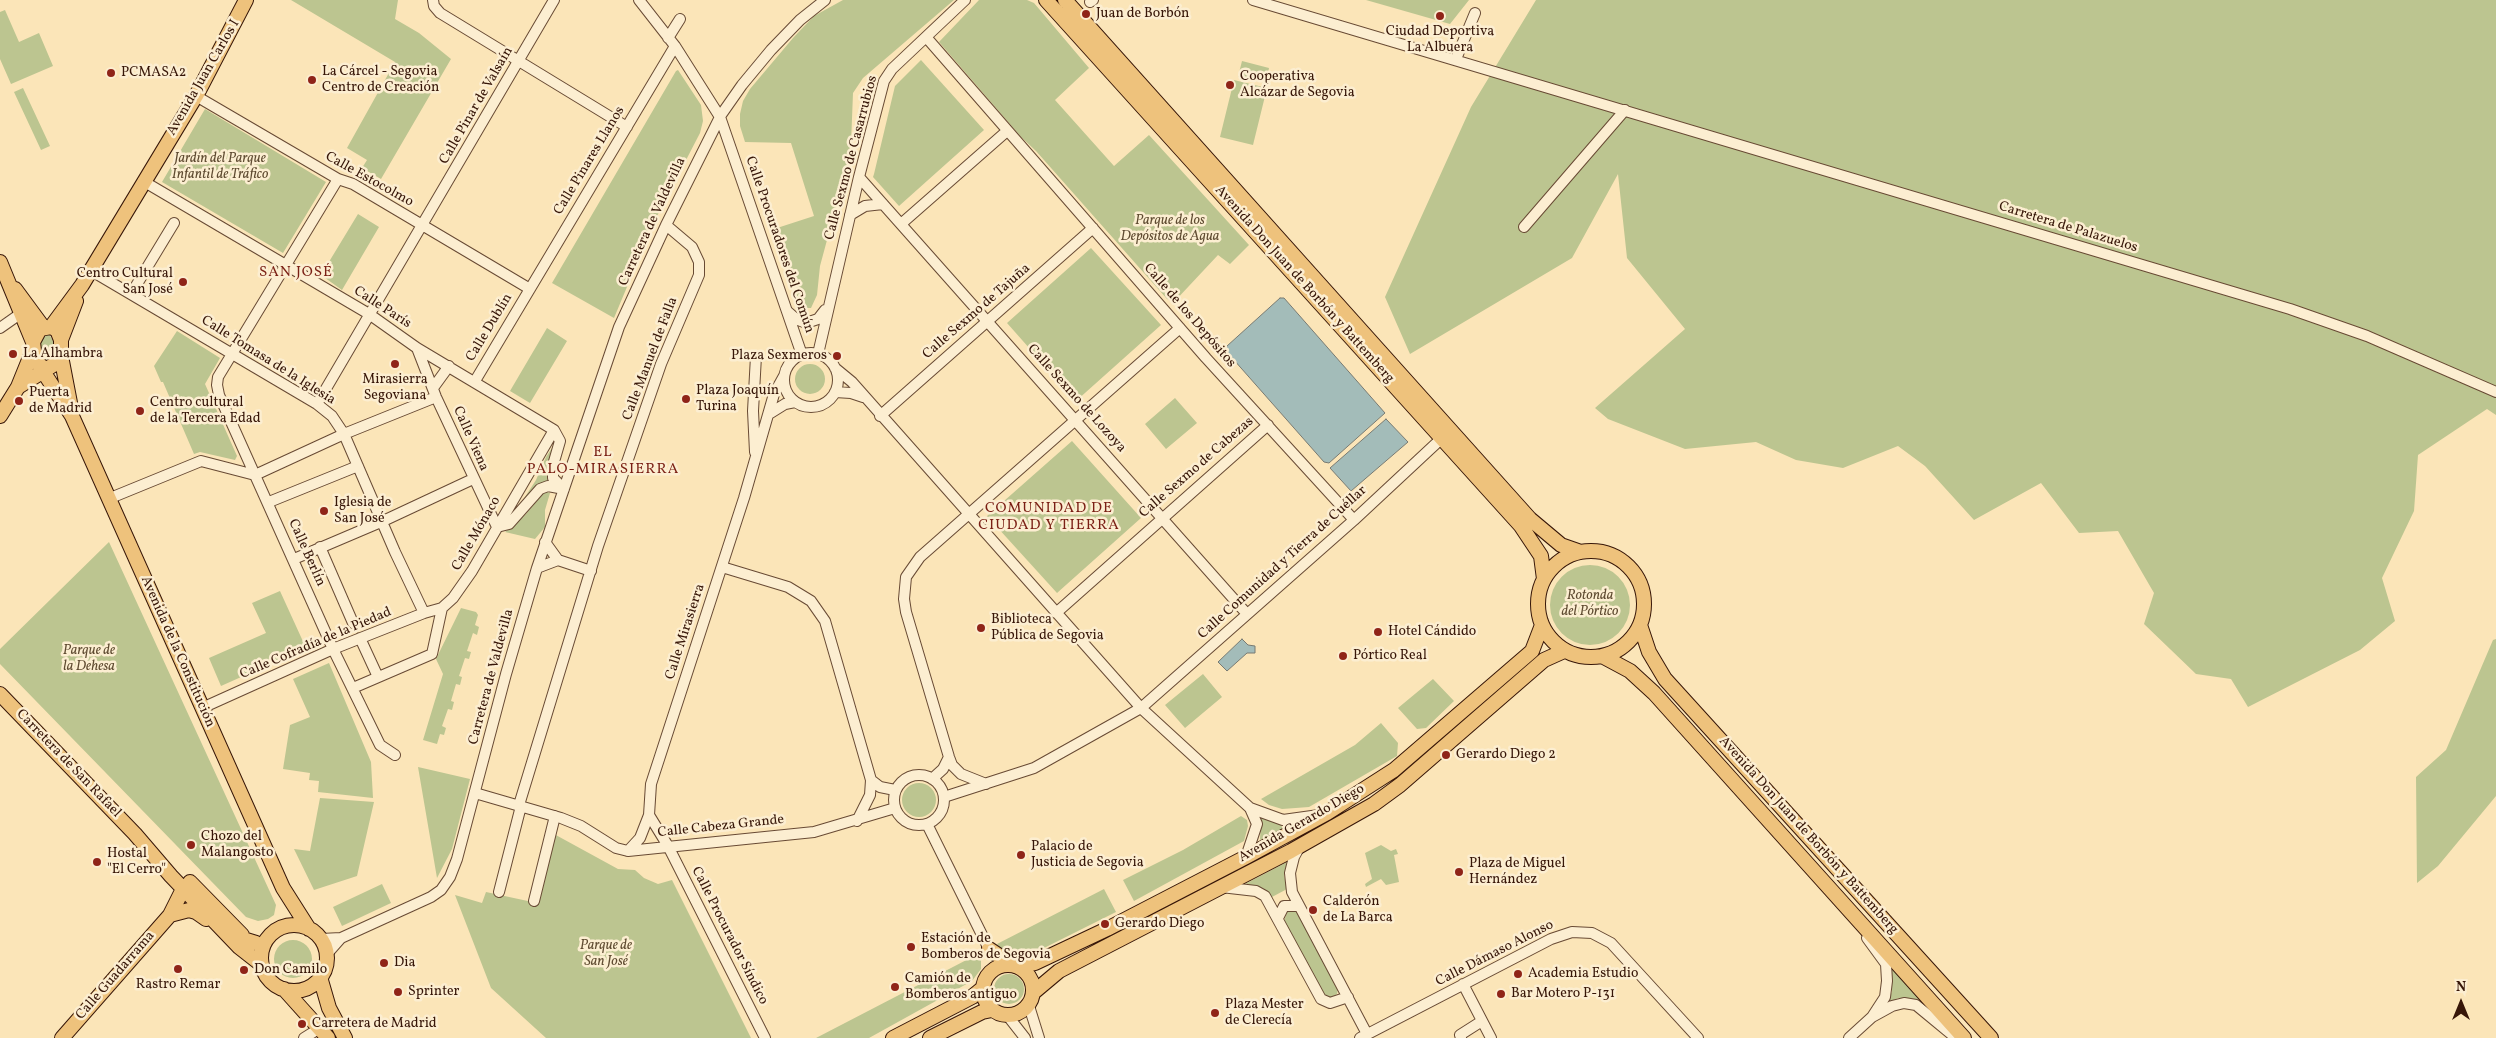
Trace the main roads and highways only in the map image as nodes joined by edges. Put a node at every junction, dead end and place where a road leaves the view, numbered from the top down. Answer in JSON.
{"nodes":[{"id":1,"x":246,"y":0,"type":"edge"},
{"id":2,"x":1046,"y":0,"type":"edge"},
{"id":3,"x":1065,"y":0,"type":"edge"},
{"id":4,"x":0,"y":262,"type":"edge"},
{"id":5,"x":82,"y":285,"type":"junction"},
{"id":6,"x":63,"y":310,"type":"junction"},
{"id":7,"x":25,"y":312,"type":"junction"},
{"id":8,"x":47,"y":326,"type":"junction"},
{"id":9,"x":61,"y":340,"type":"junction"},
{"id":10,"x":61,"y":356,"type":"junction"},
{"id":11,"x":39,"y":359,"type":"junction"},
{"id":12,"x":19,"y":386,"type":"junction"},
{"id":13,"x":54,"y":387,"type":"junction"},
{"id":14,"x":0,"y":416,"type":"edge"},
{"id":15,"x":72,"y":416,"type":"junction"},
{"id":16,"x":1581,"y":552,"type":"junction"},
{"id":17,"x":1544,"y":578,"type":"junction"},
{"id":18,"x":1542,"y":625,"type":"junction"},
{"id":19,"x":1640,"y":625,"type":"junction"},
{"id":20,"x":1564,"y":650,"type":"junction"},
{"id":21,"x":1602,"y":656,"type":"junction"},
{"id":22,"x":0,"y":694,"type":"edge"},
{"id":23,"x":135,"y":834,"type":"junction"},
{"id":24,"x":171,"y":876,"type":"junction"},
{"id":25,"x":283,"y":888,"type":"junction"},
{"id":26,"x":184,"y":890,"type":"junction"},
{"id":27,"x":173,"y":908,"type":"junction"},
{"id":28,"x":287,"y":926,"type":"junction"},
{"id":29,"x":309,"y":929,"type":"junction"},
{"id":30,"x":261,"y":942,"type":"junction"},
{"id":31,"x":244,"y":952,"type":"junction"},
{"id":32,"x":262,"y":964,"type":"junction"},
{"id":33,"x":1016,"y":966,"type":"junction"},
{"id":34,"x":320,"y":977,"type":"junction"},
{"id":35,"x":986,"y":982,"type":"junction"},
{"id":36,"x":284,"y":989,"type":"junction"},
{"id":37,"x":1034,"y":992,"type":"junction"},
{"id":38,"x":992,"y":1010,"type":"junction"},
{"id":39,"x":324,"y":1033,"type":"edge"},
{"id":40,"x":62,"y":1038,"type":"edge"},
{"id":41,"x":345,"y":1038,"type":"edge"},
{"id":42,"x":893,"y":1038,"type":"edge"},
{"id":43,"x":930,"y":1038,"type":"edge"},
{"id":44,"x":1964,"y":1038,"type":"edge"},
{"id":45,"x":1991,"y":1038,"type":"edge"}],
"edges":[{"from":1,"to":5,"type":"main road","name":"Avenida Juan Carlos I"},
{"from":2,"to":17,"type":"main road","name":"Avenida Don Juan de Borbón y Battemberg"},
{"from":3,"to":16,"type":"main road","name":"Avenida Don Juan de Borbón y Battemberg"},
{"from":4,"to":7,"type":"main road","name":"Avenida de la Constitución"},
{"from":5,"to":6,"type":"main road","name":"Avenida Juan Carlos I"},
{"from":5,"to":9,"type":"main road","name":"Avenida Juan Carlos I"},
{"from":6,"to":7,"type":"main road"},
{"from":6,"to":8,"type":"main road","name":"Avenida Juan Carlos I"},
{"from":7,"to":8,"type":"main road","name":"Avenida de la Constitución"},
{"from":7,"to":11,"type":"main road","name":"Avenida de la Constitución"},
{"from":8,"to":9,"type":"main road","name":"Avenida de la Constitución"},
{"from":8,"to":11,"type":"main road","name":"Avenida Juan Carlos I"},
{"from":9,"to":10,"type":"main road","name":"Avenida de la Constitución"},
{"from":10,"to":11,"type":"main road"},
{"from":10,"to":15,"type":"main road","name":"Avenida de la Constitución"},
{"from":11,"to":12,"type":"main road"},
{"from":11,"to":12,"type":"main road"},
{"from":11,"to":13,"type":"main road","name":"Avenida de la Constitución"},
{"from":12,"to":13,"type":"main road"},
{"from":12,"to":14,"type":"main road"},
{"from":13,"to":15,"type":"main road","name":"Avenida de la Constitución"},
{"from":15,"to":25,"type":"main road","name":"Avenida de la Constitución"},
{"from":16,"to":17,"type":"main road"},
{"from":16,"to":19,"type":"main road"},
{"from":17,"to":18,"type":"main road"},
{"from":18,"to":20,"type":"main road"},
{"from":18,"to":33,"type":"main road","name":"Avenida Gerardo Diego"},
{"from":19,"to":21,"type":"main road"},
{"from":19,"to":45,"type":"main road","name":"Avenida Don Juan de Borbón y Battemberg"},
{"from":20,"to":21,"type":"main road"},
{"from":20,"to":37,"type":"main road","name":"Avenida Gerardo Diego"},
{"from":21,"to":44,"type":"main road","name":"Avenida Don Juan de Borbón y Battemberg"},
{"from":22,"to":23,"type":"main road","name":"Carretera de San Rafael"},
{"from":23,"to":24,"type":"main road","name":"Carretera de San Rafael"},
{"from":23,"to":30,"type":"main road","name":"Carretera de San Rafael"},
{"from":24,"to":26,"type":"main road","name":"Carretera de San Rafael"},
{"from":24,"to":27,"type":"main road"},
{"from":25,"to":28,"type":"main road","name":"Avenida de la Constitución"},
{"from":25,"to":29,"type":"main road","name":"Avenida de la Constitución"},
{"from":26,"to":27,"type":"main road","name":"Calle Guadarrama"},
{"from":26,"to":30,"type":"main road"},
{"from":26,"to":31,"type":"main road","name":"Carretera de San Rafael"},
{"from":27,"to":31,"type":"main road"},
{"from":27,"to":40,"type":"main road","name":"Calle Guadarrama"},
{"from":28,"to":29,"type":"main road"},
{"from":28,"to":30,"type":"main road"},
{"from":29,"to":34,"type":"main road"},
{"from":30,"to":32,"type":"main road"},
{"from":31,"to":32,"type":"main road","name":"Carretera de San Rafael"},
{"from":32,"to":36,"type":"main road"},
{"from":33,"to":35,"type":"main road"},
{"from":33,"to":35,"type":"main road"},
{"from":33,"to":37,"type":"main road"},
{"from":34,"to":36,"type":"main road"},
{"from":34,"to":41,"type":"main road"},
{"from":35,"to":38,"type":"main road"},
{"from":35,"to":42,"type":"main road"},
{"from":36,"to":39,"type":"main road"},
{"from":37,"to":38,"type":"main road"},
{"from":38,"to":43,"type":"main road"}]}
